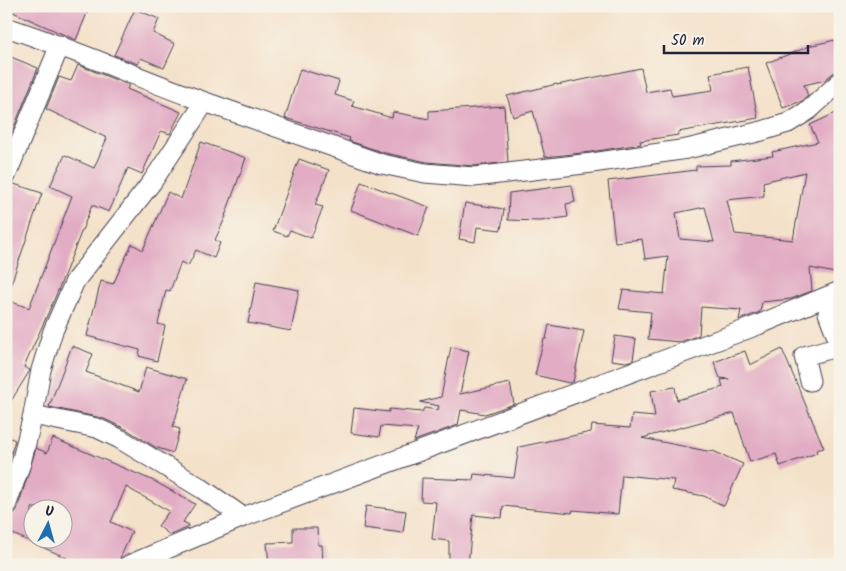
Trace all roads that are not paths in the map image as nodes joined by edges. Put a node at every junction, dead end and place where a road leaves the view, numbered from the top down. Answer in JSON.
{"nodes":[{"id":1,"x":6,"y":27,"type":"edge"},
{"id":2,"x":60,"y":45,"type":"junction"},
{"id":3,"x":840,"y":82,"type":"edge"},
{"id":4,"x":205,"y":102,"type":"junction"},
{"id":5,"x":6,"y":176,"type":"edge"},
{"id":6,"x":840,"y":292,"type":"edge"},
{"id":7,"x":840,"y":309,"type":"edge"},
{"id":8,"x":840,"y":345,"type":"edge"},
{"id":9,"x":810,"y":381,"type":"dead end"},
{"id":10,"x":33,"y":415,"type":"junction"},
{"id":11,"x":6,"y":506,"type":"edge"},
{"id":12,"x":243,"y":517,"type":"junction"},
{"id":13,"x":129,"y":565,"type":"edge"}],
"edges":[{"from":1,"to":2,"type":"street"},
{"from":2,"to":4,"type":"street"},
{"from":2,"to":5,"type":"street"},
{"from":3,"to":4,"type":"street"},
{"from":4,"to":10,"type":"street"},
{"from":6,"to":12,"type":"street"},
{"from":7,"to":8,"type":"street"},
{"from":8,"to":9,"type":"street"},
{"from":10,"to":11,"type":"street"},
{"from":10,"to":12,"type":"street"},
{"from":12,"to":13,"type":"street"}]}
